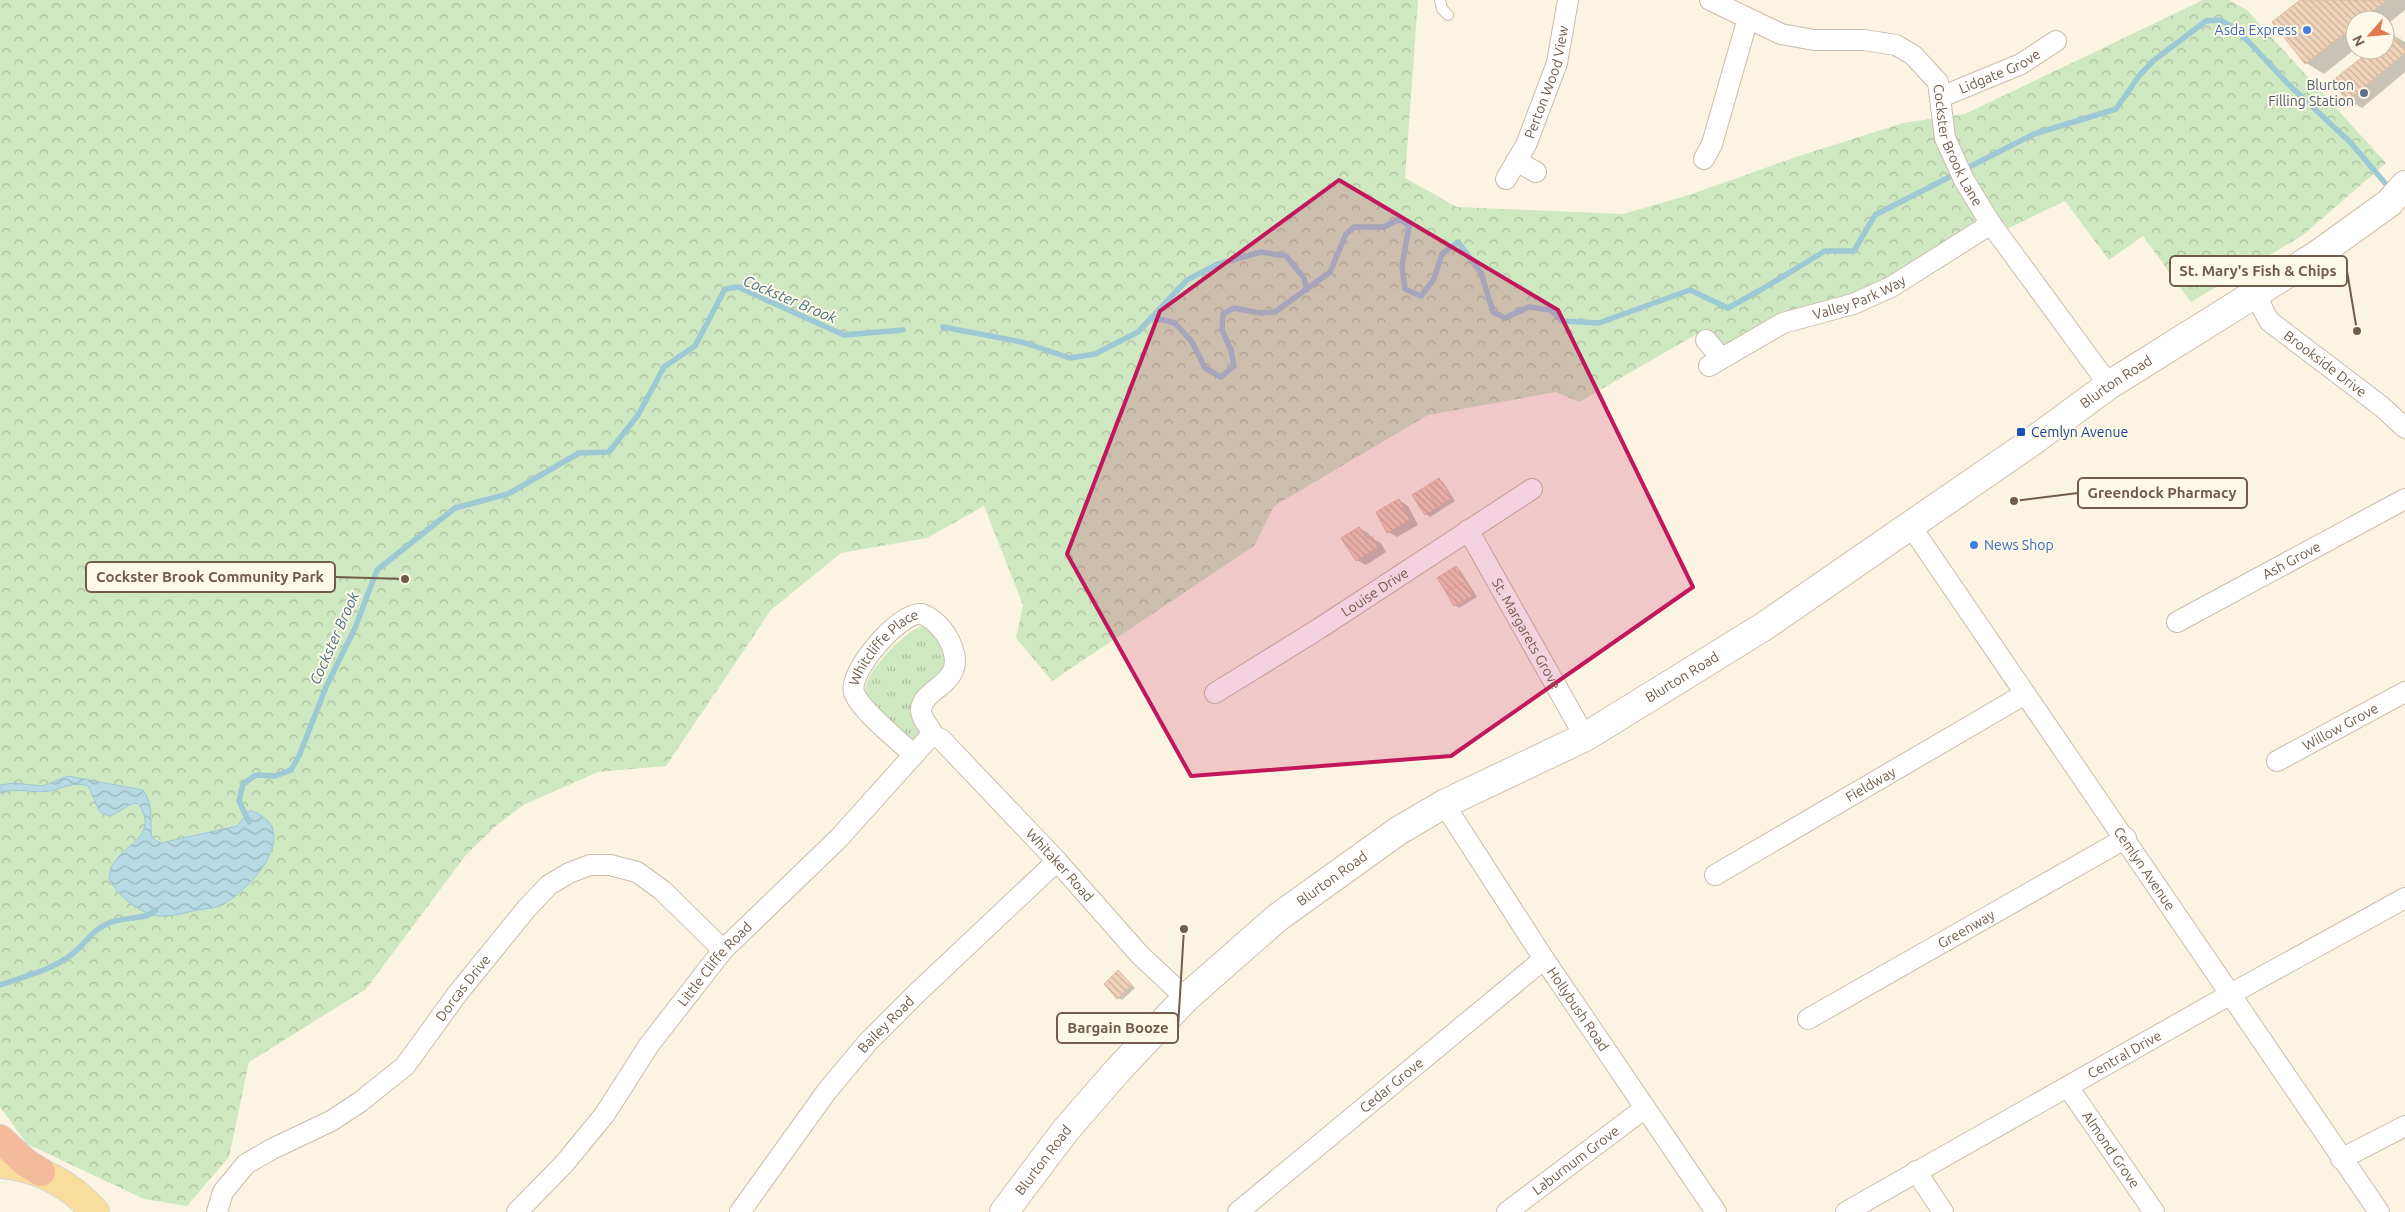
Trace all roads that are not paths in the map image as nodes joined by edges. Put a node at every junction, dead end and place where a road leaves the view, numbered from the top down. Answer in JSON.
{"nodes":[{"id":1,"x":1440,"y":0,"type":"edge"},
{"id":2,"x":1568,"y":0,"type":"edge"},
{"id":3,"x":1710,"y":0,"type":"edge"},
{"id":4,"x":1448,"y":15,"type":"dead end"},
{"id":5,"x":1748,"y":18,"type":"junction"},
{"id":6,"x":2056,"y":41,"type":"dead end"},
{"id":7,"x":1941,"y":97,"type":"junction"},
{"id":8,"x":1714,"y":152,"type":"dead end"},
{"id":9,"x":1516,"y":161,"type":"junction"},
{"id":10,"x":1536,"y":172,"type":"dead end"},
{"id":11,"x":1506,"y":179,"type":"dead end"},
{"id":12,"x":2399,"y":192,"type":"edge"},
{"id":13,"x":1991,"y":224,"type":"junction"},
{"id":14,"x":2255,"y":294,"type":"junction"},
{"id":15,"x":1706,"y":340,"type":"dead end"},
{"id":16,"x":2109,"y":385,"type":"junction"},
{"id":17,"x":2405,"y":428,"type":"edge"},
{"id":18,"x":1532,"y":489,"type":"dead end"},
{"id":19,"x":2405,"y":499,"type":"edge"},
{"id":20,"x":1910,"y":525,"type":"junction"},
{"id":21,"x":1468,"y":530,"type":"junction"},
{"id":22,"x":2177,"y":622,"type":"dead end"},
{"id":23,"x":2405,"y":692,"type":"edge"},
{"id":24,"x":1215,"y":693,"type":"dead end"},
{"id":25,"x":2025,"y":694,"type":"junction"},
{"id":26,"x":934,"y":736,"type":"junction"},
{"id":27,"x":1585,"y":737,"type":"junction"},
{"id":28,"x":914,"y":755,"type":"junction"},
{"id":29,"x":2277,"y":761,"type":"dead end"},
{"id":30,"x":1444,"y":804,"type":"junction"},
{"id":31,"x":2126,"y":838,"type":"junction"},
{"id":32,"x":1057,"y":861,"type":"junction"},
{"id":33,"x":1715,"y":875,"type":"dead end"},
{"id":34,"x":2405,"y":898,"type":"edge"},
{"id":35,"x":723,"y":950,"type":"junction"},
{"id":36,"x":1544,"y":959,"type":"junction"},
{"id":37,"x":2230,"y":994,"type":"junction"},
{"id":38,"x":1186,"y":998,"type":"junction"},
{"id":39,"x":1808,"y":1019,"type":"dead end"},
{"id":40,"x":2068,"y":1087,"type":"junction"},
{"id":41,"x":1645,"y":1108,"type":"junction"},
{"id":42,"x":2405,"y":1126,"type":"edge"},
{"id":43,"x":0,"y":1140,"type":"edge"},
{"id":44,"x":2342,"y":1159,"type":"junction"},
{"id":45,"x":0,"y":1164,"type":"edge"},
{"id":46,"x":1916,"y":1171,"type":"junction"},
{"id":47,"x":41,"y":1172,"type":"junction"},
{"id":48,"x":95,"y":1212,"type":"edge"},
{"id":49,"x":217,"y":1212,"type":"edge"},
{"id":50,"x":517,"y":1212,"type":"edge"},
{"id":51,"x":740,"y":1212,"type":"edge"},
{"id":52,"x":1004,"y":1212,"type":"edge"},
{"id":53,"x":1238,"y":1212,"type":"edge"},
{"id":54,"x":1507,"y":1212,"type":"edge"},
{"id":55,"x":1716,"y":1212,"type":"edge"},
{"id":56,"x":1846,"y":1212,"type":"edge"},
{"id":57,"x":1943,"y":1212,"type":"edge"},
{"id":58,"x":2154,"y":1212,"type":"edge"},
{"id":59,"x":2379,"y":1212,"type":"edge"}],
"edges":[{"from":1,"to":4,"type":"lane"},
{"from":2,"to":9,"type":"street","name":"Perton Wood View"},
{"from":3,"to":5,"type":"street","name":"Cockster Brook Lane"},
{"from":5,"to":7,"type":"street","name":"Cockster Brook Lane"},
{"from":5,"to":8,"type":"street"},
{"from":6,"to":7,"type":"street","name":"Lidgate Grove"},
{"from":7,"to":13,"type":"street","name":"Cockster Brook Lane"},
{"from":9,"to":10,"type":"street"},
{"from":9,"to":11,"type":"street","name":"Perton Wood View"},
{"from":12,"to":14,"type":"street","name":"Blurton Road"},
{"from":13,"to":15,"type":"street","name":"Valley Park Way"},
{"from":13,"to":16,"type":"street","name":"Cockster Brook Lane"},
{"from":14,"to":16,"type":"street","name":"Blurton Road"},
{"from":14,"to":17,"type":"street","name":"Brookside Drive"},
{"from":16,"to":20,"type":"street","name":"Blurton Road"},
{"from":18,"to":21,"type":"street","name":"Louise Drive"},
{"from":19,"to":22,"type":"street","name":"Ash Grove"},
{"from":20,"to":25,"type":"street","name":"Cemlyn Avenue"},
{"from":20,"to":27,"type":"street","name":"Blurton Road"},
{"from":21,"to":24,"type":"street","name":"Louise Drive"},
{"from":21,"to":27,"type":"street","name":"St. Margarets Grove"},
{"from":23,"to":29,"type":"street","name":"Willow Grove"},
{"from":25,"to":31,"type":"street","name":"Cemlyn Avenue"},
{"from":25,"to":33,"type":"street","name":"Fieldway"},
{"from":26,"to":28,"type":"street","name":"Little Cliffe Road"},
{"from":26,"to":28,"type":"street","name":"Whitcliffe Place"},
{"from":26,"to":32,"type":"street","name":"Whitaker Road"},
{"from":27,"to":30,"type":"street","name":"Blurton Road"},
{"from":28,"to":35,"type":"street","name":"Little Cliffe Road"},
{"from":30,"to":36,"type":"street","name":"Hollybush Road"},
{"from":30,"to":38,"type":"street","name":"Blurton Road"},
{"from":31,"to":37,"type":"street","name":"Cemlyn Avenue"},
{"from":31,"to":39,"type":"street","name":"Greenway"},
{"from":32,"to":38,"type":"street","name":"Whitaker Road"},
{"from":32,"to":51,"type":"street","name":"Bailey Road"},
{"from":34,"to":37,"type":"street","name":"Central Drive"},
{"from":35,"to":49,"type":"street","name":"Dorcas Drive"},
{"from":35,"to":50,"type":"street","name":"Little Cliffe Road"},
{"from":36,"to":41,"type":"street","name":"Hollybush Road"},
{"from":36,"to":53,"type":"street","name":"Cedar Grove"},
{"from":37,"to":40,"type":"street","name":"Central Drive"},
{"from":37,"to":44,"type":"street","name":"Cemlyn Avenue"},
{"from":38,"to":52,"type":"street","name":"Blurton Road"},
{"from":40,"to":46,"type":"street","name":"Central Drive"},
{"from":40,"to":58,"type":"street","name":"Almond Grove"},
{"from":41,"to":54,"type":"street","name":"Laburnum Grove"},
{"from":41,"to":55,"type":"street","name":"Hollybush Road"},
{"from":42,"to":44,"type":"street"},
{"from":43,"to":47,"type":"highway"},
{"from":44,"to":59,"type":"street","name":"Cemlyn Avenue"},
{"from":45,"to":47,"type":"main road"},
{"from":46,"to":56,"type":"street","name":"Central Drive"},
{"from":46,"to":57,"type":"street"},
{"from":47,"to":48,"type":"main road"}]}
